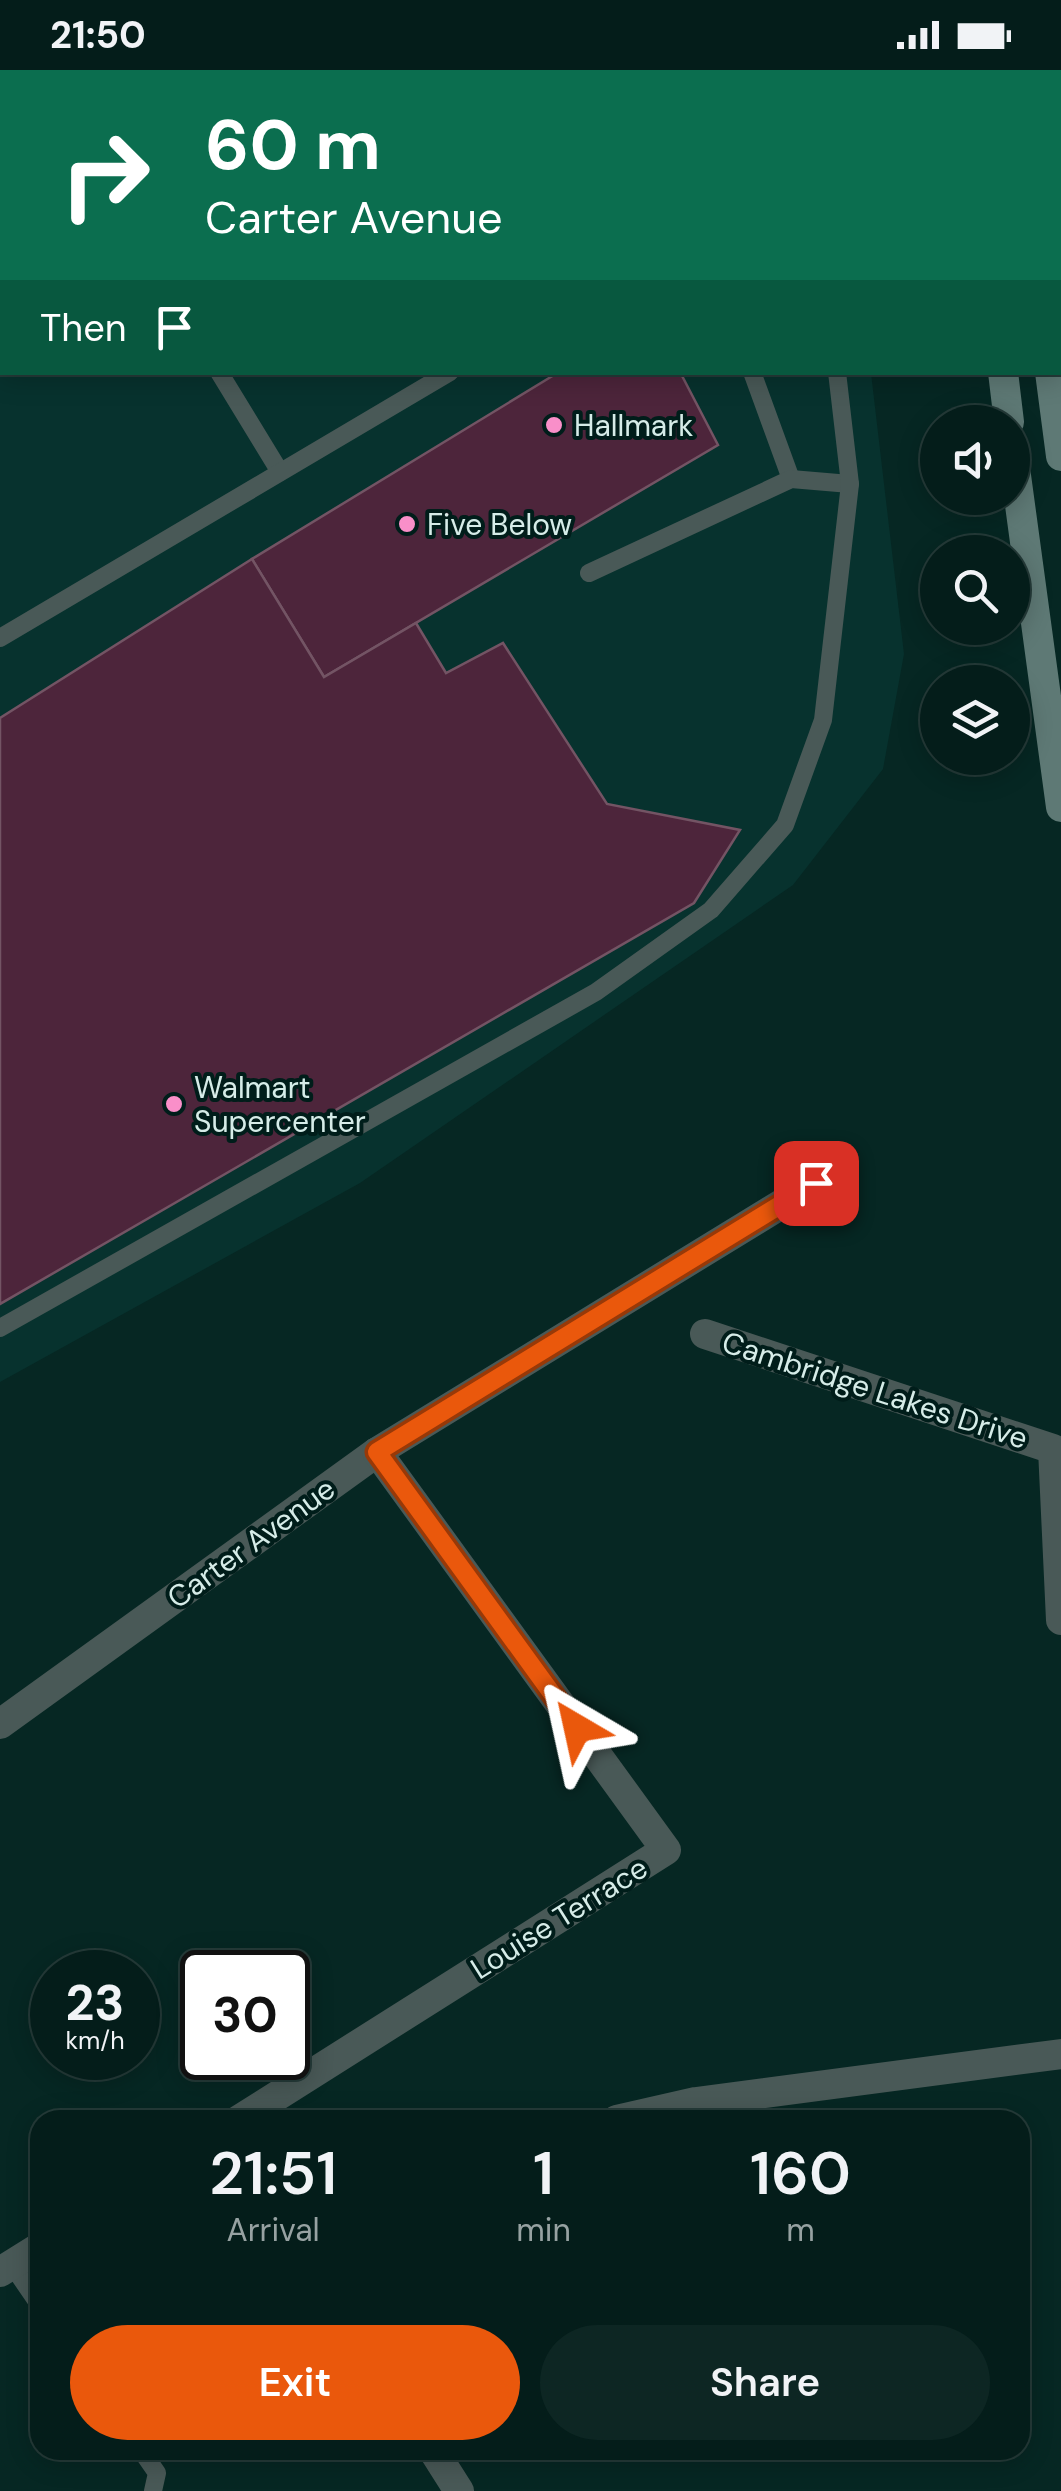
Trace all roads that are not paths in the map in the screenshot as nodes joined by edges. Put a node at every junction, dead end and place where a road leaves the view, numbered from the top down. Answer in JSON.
{"nodes":[{"id":1,"x":222,"y":375,"type":"edge"},
{"id":2,"x":445,"y":375,"type":"edge"},
{"id":3,"x":753,"y":375,"type":"edge"},
{"id":4,"x":837,"y":375,"type":"edge"},
{"id":5,"x":1002,"y":375,"type":"edge"},
{"id":6,"x":1050,"y":375,"type":"edge"},
{"id":7,"x":1007,"y":405,"type":"edge"},
{"id":8,"x":1061,"y":456,"type":"edge"},
{"id":9,"x":280,"y":472,"type":"junction"},
{"id":10,"x":791,"y":479,"type":"junction"},
{"id":11,"x":850,"y":484,"type":"junction"},
{"id":12,"x":1021,"y":515,"type":"edge"},
{"id":13,"x":589,"y":574,"type":"dead end"},
{"id":14,"x":0,"y":638,"type":"edge"},
{"id":15,"x":1061,"y":806,"type":"edge"},
{"id":16,"x":816,"y":1183,"type":"dead end"},
{"id":17,"x":0,"y":1328,"type":"edge"},
{"id":18,"x":705,"y":1334,"type":"dead end"},
{"id":19,"x":377,"y":1452,"type":"junction"},
{"id":20,"x":1061,"y":1620,"type":"edge"},
{"id":21,"x":0,"y":1724,"type":"edge"},
{"id":22,"x":1061,"y":2054,"type":"edge"},
{"id":23,"x":255,"y":2110,"type":"edge"},
{"id":24,"x":661,"y":2110,"type":"edge"},
{"id":25,"x":30,"y":2253,"type":"edge"},
{"id":26,"x":6,"y":2269,"type":"edge"},
{"id":27,"x":30,"y":2295,"type":"edge"},
{"id":28,"x":148,"y":2460,"type":"edge"},
{"id":29,"x":439,"y":2460,"type":"edge"},
{"id":30,"x":153,"y":2491,"type":"edge"},
{"id":31,"x":459,"y":2491,"type":"edge"}],
"edges":[{"from":1,"to":9,"type":"lane"},
{"from":2,"to":9,"type":"lane"},
{"from":3,"to":10,"type":"lane"},
{"from":4,"to":11,"type":"lane"},
{"from":5,"to":7,"type":"street"},
{"from":6,"to":8,"type":"street"},
{"from":9,"to":14,"type":"lane"},
{"from":10,"to":11,"type":"lane"},
{"from":10,"to":13,"type":"lane"},
{"from":11,"to":17,"type":"lane"},
{"from":12,"to":15,"type":"street"},
{"from":16,"to":19,"type":"street","name":"Carter Avenue"},
{"from":18,"to":20,"type":"street","name":"Cambridge Lakes Drive"},
{"from":19,"to":21,"type":"street","name":"Carter Avenue"},
{"from":19,"to":23,"type":"street","name":"Louise Terrace"},
{"from":22,"to":24,"type":"street"},
{"from":25,"to":26,"type":"street"},
{"from":26,"to":27,"type":"lane"},
{"from":28,"to":30,"type":"lane"},
{"from":29,"to":31,"type":"street"}]}
